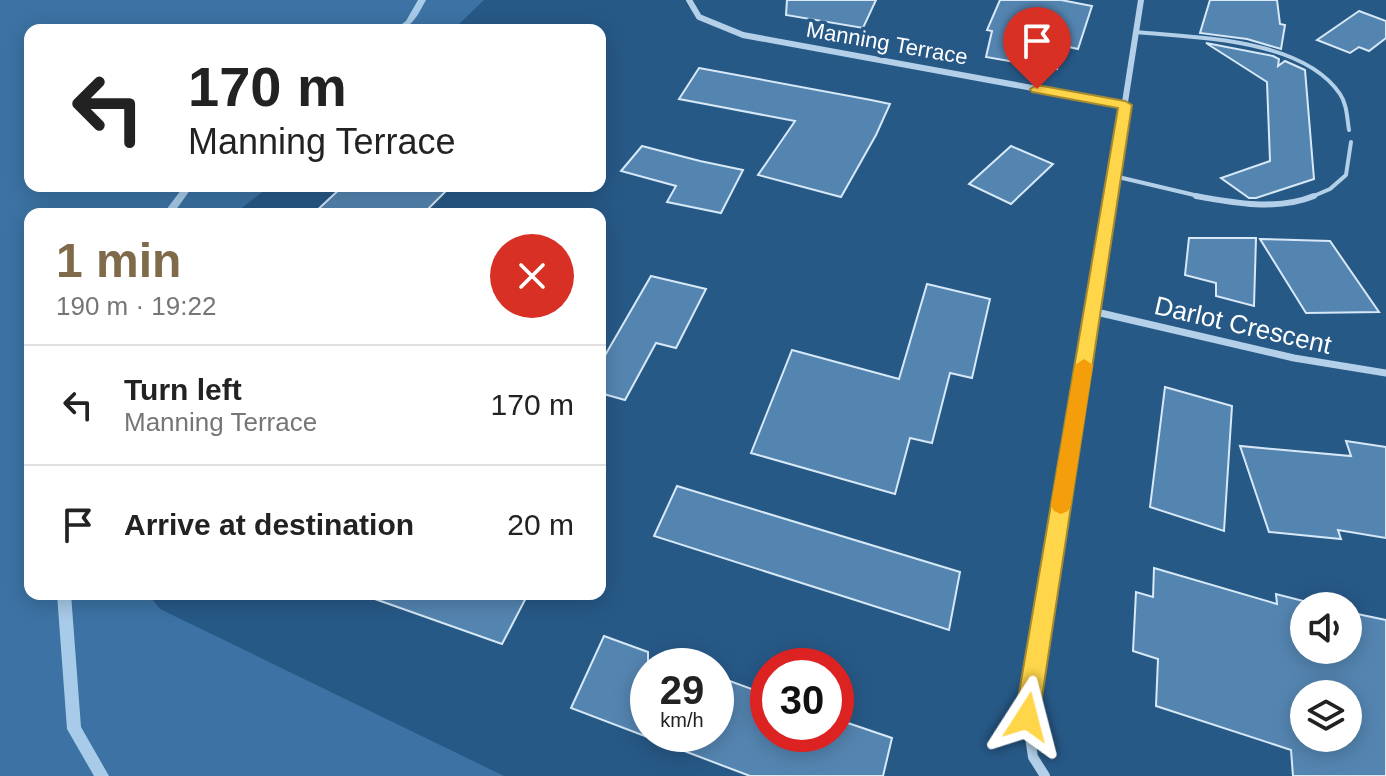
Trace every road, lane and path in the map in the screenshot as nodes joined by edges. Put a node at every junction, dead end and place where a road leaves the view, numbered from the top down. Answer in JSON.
{"nodes":[{"id":1,"x":689,"y":0,"type":"edge"},
{"id":2,"x":1141,"y":0,"type":"edge"},
{"id":3,"x":1136,"y":32,"type":"junction"},
{"id":4,"x":1125,"y":105,"type":"junction"},
{"id":5,"x":1349,"y":130,"type":"dead end"},
{"id":6,"x":1351,"y":142,"type":"dead end"},
{"id":7,"x":1114,"y":176,"type":"junction"},
{"id":8,"x":1092,"y":311,"type":"junction"},
{"id":9,"x":1386,"y":373,"type":"edge"},
{"id":10,"x":1045,"y":776,"type":"edge"}],
"edges":[{"from":1,"to":4,"type":"street","name":"Manning Terrace"},
{"from":2,"to":3,"type":"street"},
{"from":3,"to":4,"type":"street"},
{"from":3,"to":5,"type":"lane"},
{"from":4,"to":7,"type":"street"},
{"from":6,"to":7,"type":"lane"},
{"from":7,"to":8,"type":"street"},
{"from":8,"to":9,"type":"street","name":"Darlot Crescent"},
{"from":8,"to":10,"type":"street"}]}
